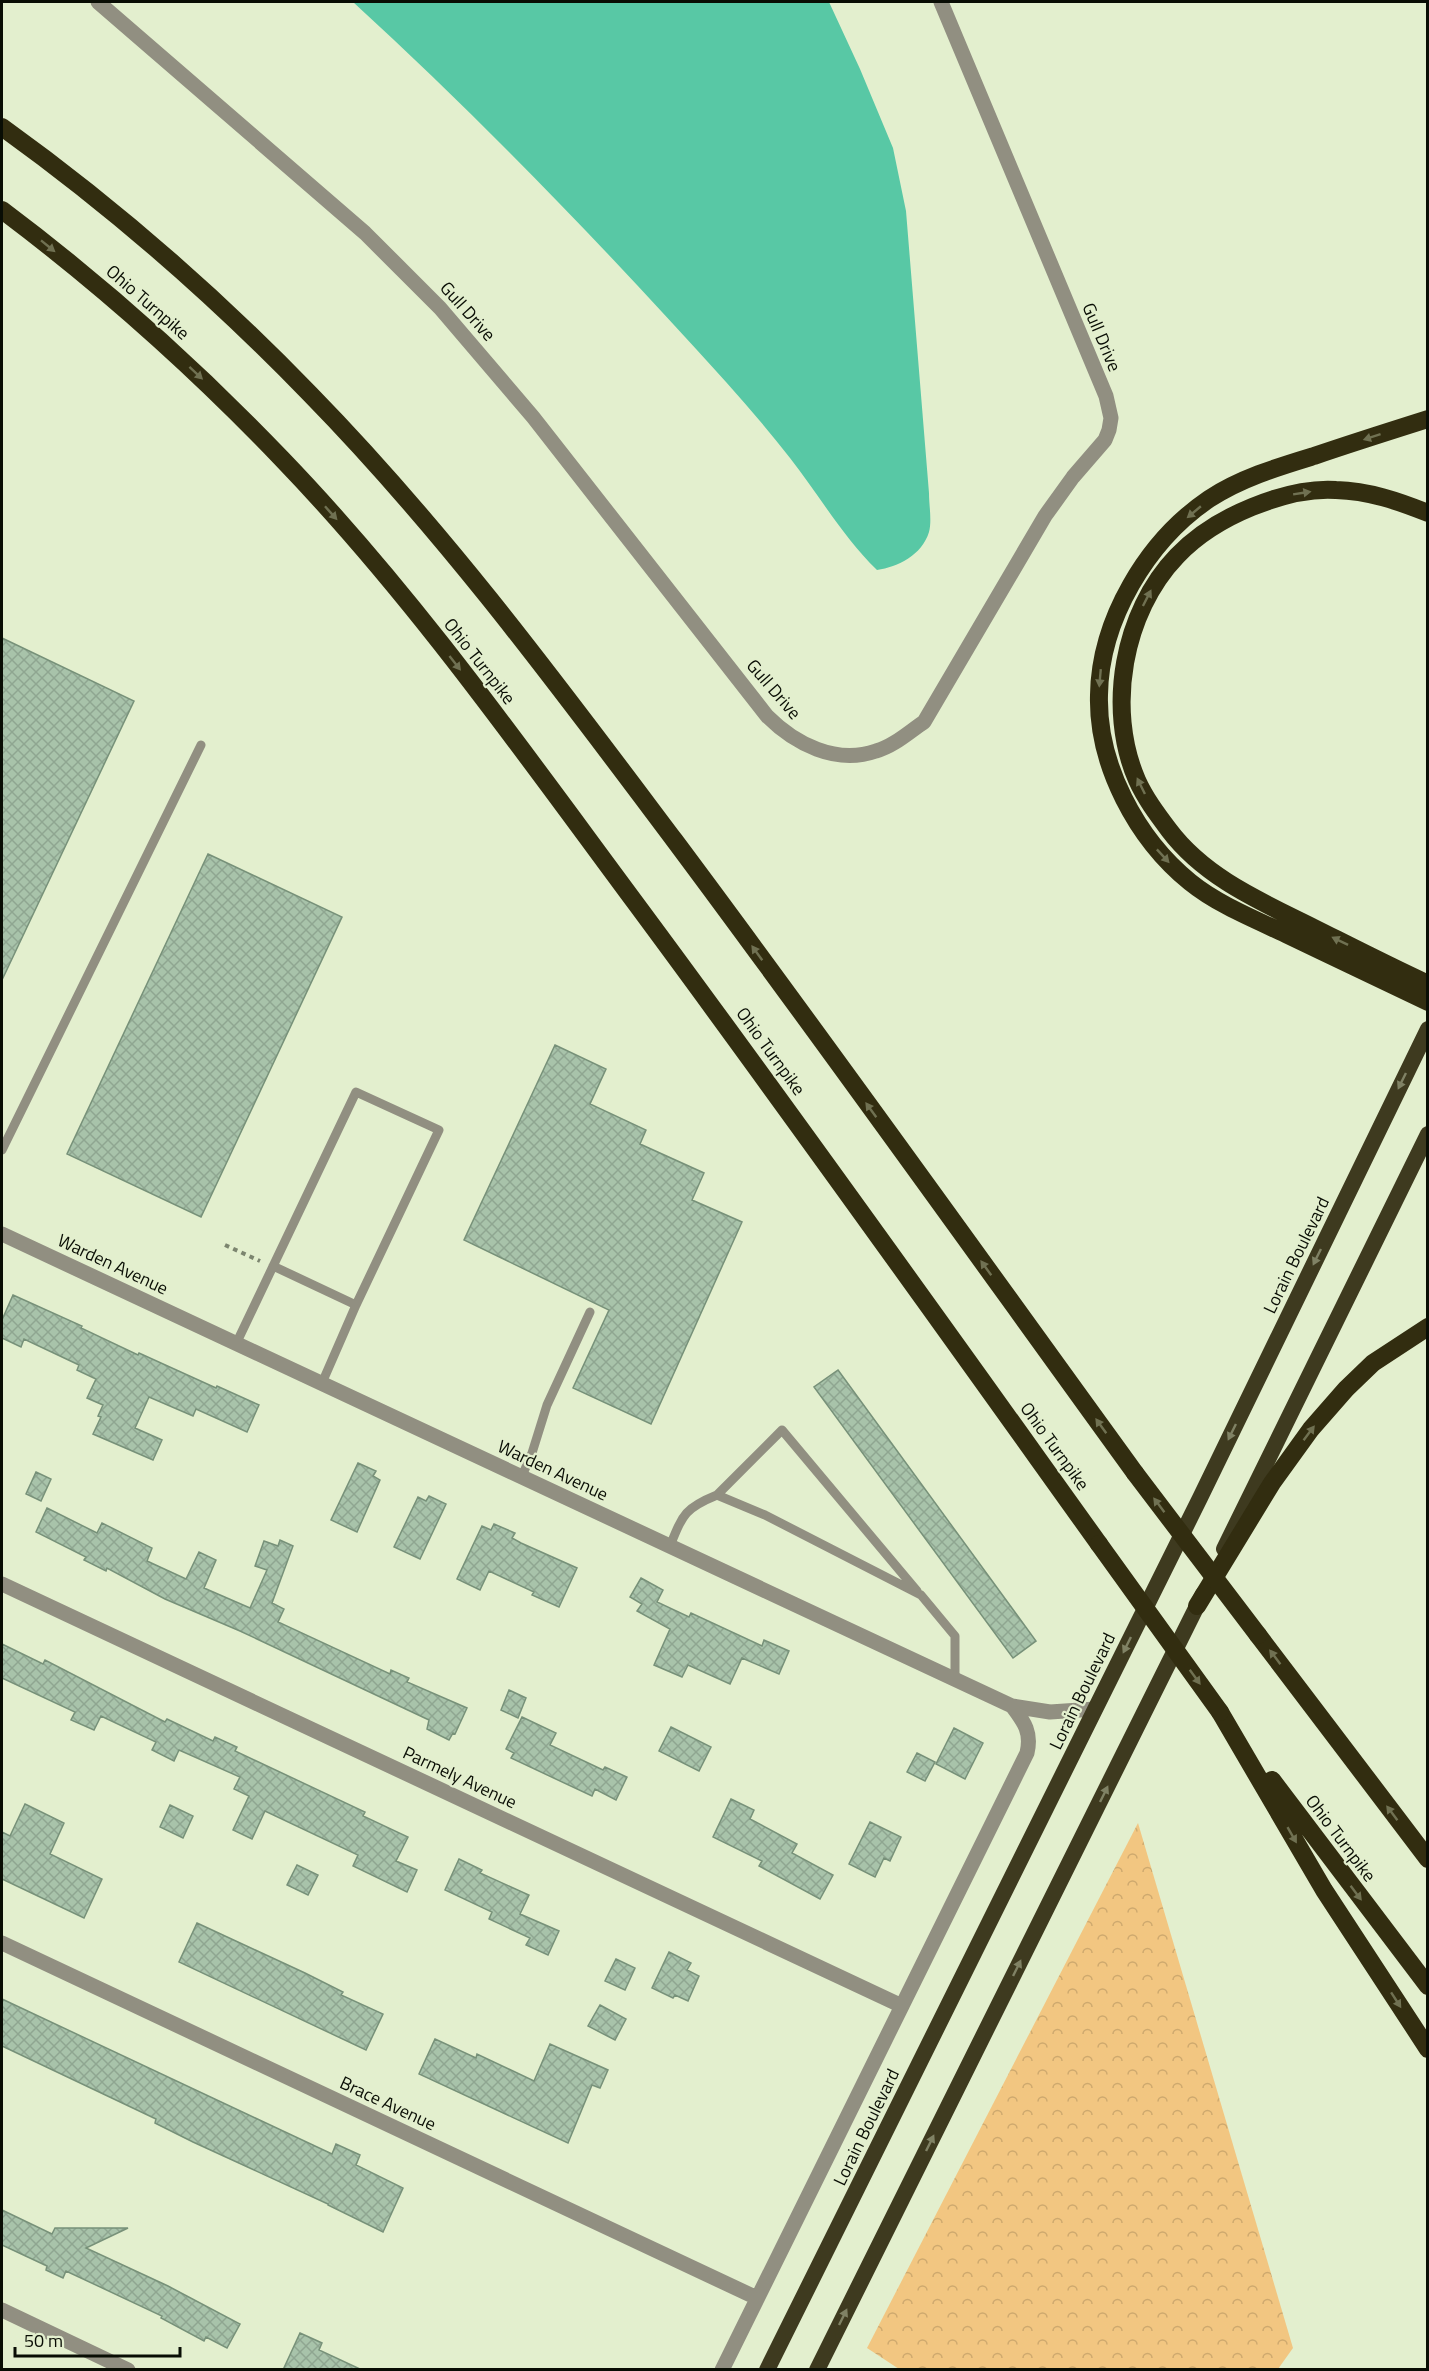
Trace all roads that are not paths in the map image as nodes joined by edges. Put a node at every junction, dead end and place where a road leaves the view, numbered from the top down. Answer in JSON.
{"nodes":[{"id":1,"x":98,"y":2,"type":"edge"},
{"id":2,"x":941,"y":2,"type":"edge"},
{"id":3,"x":2,"y":127,"type":"edge"},
{"id":4,"x":2,"y":210,"type":"edge"},
{"id":5,"x":1428,"y":419,"type":"edge"},
{"id":6,"x":1428,"y":513,"type":"edge"},
{"id":7,"x":201,"y":745,"type":"dead end"},
{"id":8,"x":1389,"y":974,"type":"junction"},
{"id":9,"x":1428,"y":984,"type":"edge"},
{"id":10,"x":1428,"y":1002,"type":"edge"},
{"id":11,"x":1428,"y":1029,"type":"edge"},
{"id":12,"x":1428,"y":1134,"type":"edge"},
{"id":13,"x":2,"y":1150,"type":"edge"},
{"id":14,"x":2,"y":1234,"type":"edge"},
{"id":15,"x":273,"y":1266,"type":"junction"},
{"id":16,"x":356,"y":1305,"type":"junction"},
{"id":17,"x":590,"y":1312,"type":"dead end"},
{"id":18,"x":1428,"y":1327,"type":"edge"},
{"id":19,"x":236,"y":1344,"type":"junction"},
{"id":20,"x":321,"y":1383,"type":"junction"},
{"id":21,"x":522,"y":1476,"type":"junction"},
{"id":22,"x":717,"y":1495,"type":"junction"},
{"id":23,"x":670,"y":1546,"type":"junction"},
{"id":24,"x":2,"y":1584,"type":"edge"},
{"id":25,"x":921,"y":1595,"type":"junction"},
{"id":26,"x":1197,"y":1606,"type":"junction"},
{"id":27,"x":955,"y":1679,"type":"junction"},
{"id":28,"x":1012,"y":1706,"type":"junction"},
{"id":29,"x":1095,"y":1709,"type":"junction"},
{"id":30,"x":1220,"y":1712,"type":"junction"},
{"id":31,"x":1428,"y":1860,"type":"edge"},
{"id":32,"x":2,"y":1943,"type":"edge"},
{"id":33,"x":1428,"y":1986,"type":"edge"},
{"id":34,"x":902,"y":2006,"type":"junction"},
{"id":35,"x":1428,"y":2049,"type":"edge"},
{"id":36,"x":757,"y":2298,"type":"junction"},
{"id":37,"x":2,"y":2310,"type":"edge"},
{"id":38,"x":128,"y":2370,"type":"edge"},
{"id":39,"x":722,"y":2370,"type":"edge"},
{"id":40,"x":767,"y":2370,"type":"edge"},
{"id":41,"x":817,"y":2370,"type":"edge"}],
"edges":[{"from":1,"to":2,"type":"street","name":"Gull Drive"},
{"from":31,"to":3,"type":"highway","one_way":true,"bridge":true},
{"from":4,"to":30,"type":"highway","name":"Ohio Turnpike","one_way":true,"bridge":true},
{"from":5,"to":8,"type":"highway","one_way":true},
{"from":8,"to":6,"type":"highway","one_way":true},
{"from":7,"to":13,"type":"lane"},
{"from":8,"to":9,"type":"highway"},
{"from":8,"to":10,"type":"highway"},
{"from":11,"to":29,"type":"highway","name":"Lorain Boulevard","one_way":true},
{"from":12,"to":26,"type":"highway"},
{"from":14,"to":19,"type":"street","name":"Warden Avenue"},
{"from":15,"to":16,"type":"lane"},
{"from":15,"to":16,"type":"lane"},
{"from":15,"to":19,"type":"lane"},
{"from":16,"to":20,"type":"lane"},
{"from":17,"to":21,"type":"lane"},
{"from":26,"to":18,"type":"highway","one_way":true},
{"from":19,"to":20,"type":"street","name":"Warden Avenue"},
{"from":20,"to":21,"type":"street","name":"Warden Avenue"},
{"from":21,"to":23,"type":"street","name":"Warden Avenue"},
{"from":22,"to":23,"type":"lane"},
{"from":22,"to":25,"type":"lane"},
{"from":22,"to":25,"type":"lane"},
{"from":23,"to":27,"type":"street","name":"Warden Avenue"},
{"from":24,"to":34,"type":"street","name":"Parmely Avenue"},
{"from":25,"to":27,"type":"lane"},
{"from":41,"to":26,"type":"highway","one_way":true},
{"from":27,"to":28,"type":"street","name":"Warden Avenue"},
{"from":28,"to":29,"type":"street","name":"Warden Avenue"},
{"from":28,"to":34,"type":"street","name":"Lorain Boulevard"},
{"from":29,"to":40,"type":"highway","name":"Lorain Boulevard"},
{"from":30,"to":33,"type":"highway","name":"Ohio Turnpike","one_way":true},
{"from":30,"to":35,"type":"highway","one_way":true},
{"from":32,"to":36,"type":"street","name":"Brace Avenue"},
{"from":34,"to":36,"type":"street","name":"Lorain Boulevard"},
{"from":36,"to":39,"type":"street","name":"Lorain Boulevard"},
{"from":37,"to":38,"type":"street"}]}
